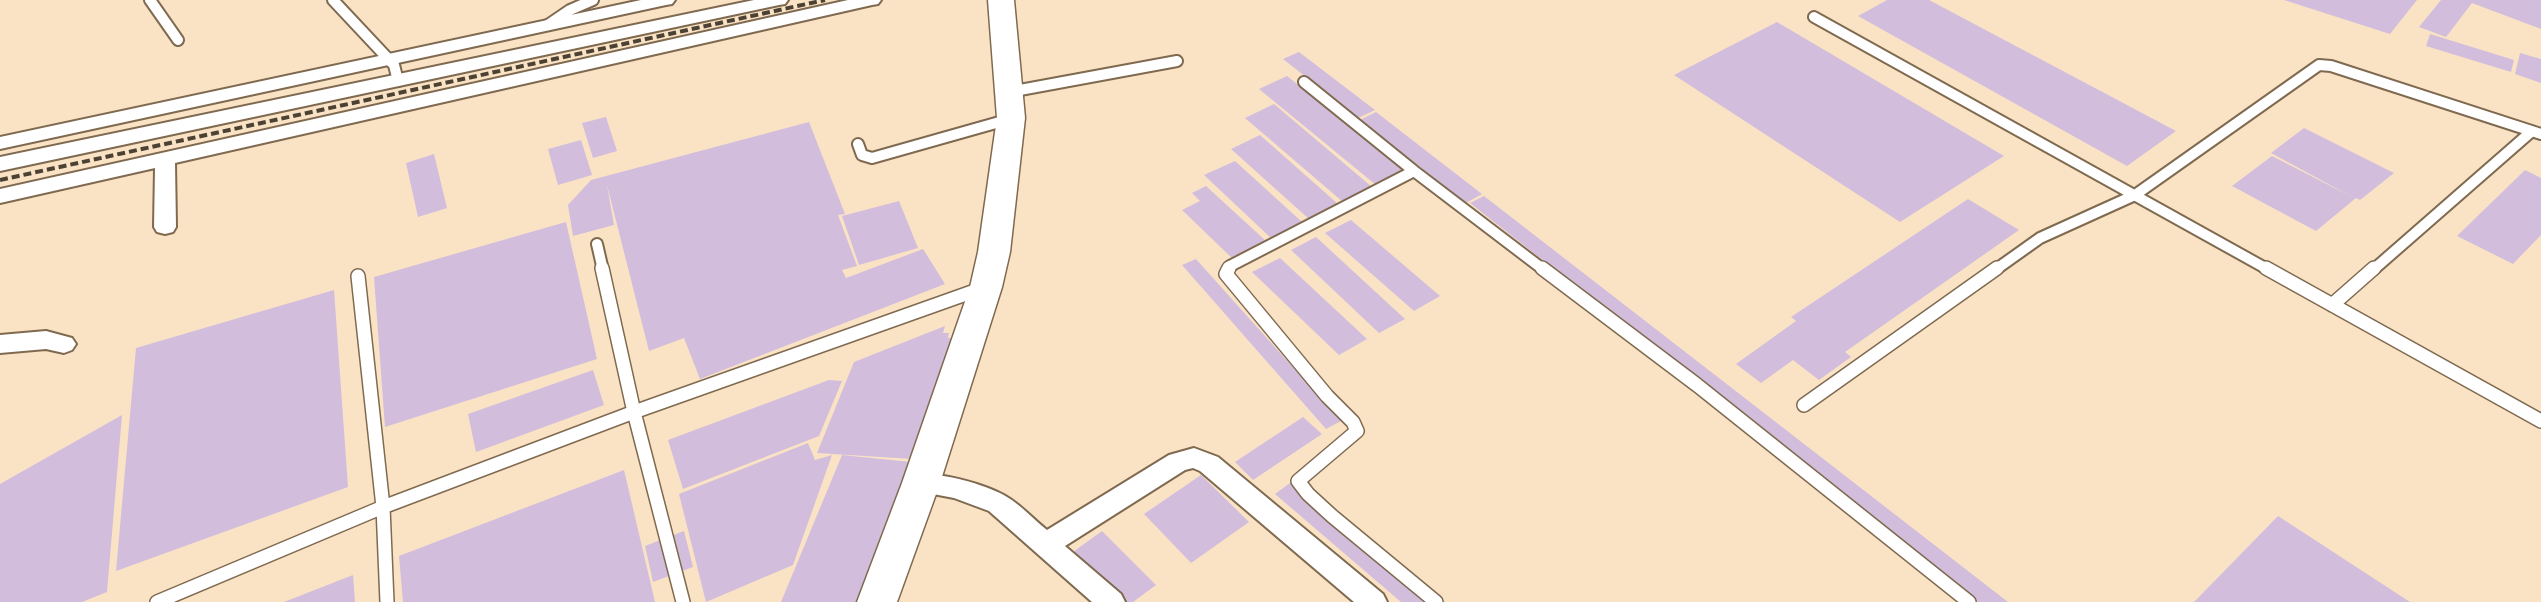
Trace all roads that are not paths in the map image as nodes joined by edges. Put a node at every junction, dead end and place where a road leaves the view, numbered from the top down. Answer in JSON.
{"nodes":[{"id":1,"x":150,"y":0,"type":"edge"},
{"id":2,"x":333,"y":0,"type":"edge"},
{"id":3,"x":592,"y":0,"type":"edge"},
{"id":4,"x":666,"y":0,"type":"edge"},
{"id":5,"x":778,"y":0,"type":"edge"},
{"id":6,"x":872,"y":0,"type":"edge"},
{"id":7,"x":1001,"y":0,"type":"edge"},
{"id":8,"x":1814,"y":17,"type":"dead end"},
{"id":9,"x":547,"y":26,"type":"junction"},
{"id":10,"x":178,"y":40,"type":"dead end"},
{"id":11,"x":1177,"y":61,"type":"dead end"},
{"id":12,"x":395,"y":70,"type":"junction"},
{"id":13,"x":1304,"y":82,"type":"dead end"},
{"id":14,"x":1010,"y":105,"type":"junction"},
{"id":15,"x":2537,"y":132,"type":"edge"},
{"id":16,"x":0,"y":143,"type":"edge"},
{"id":17,"x":858,"y":144,"type":"dead end"},
{"id":18,"x":165,"y":160,"type":"junction"},
{"id":19,"x":0,"y":164,"type":"edge"},
{"id":20,"x":1414,"y":171,"type":"junction"},
{"id":21,"x":2134,"y":195,"type":"junction"},
{"id":22,"x":0,"y":196,"type":"edge"},
{"id":23,"x":165,"y":227,"type":"dead end"},
{"id":24,"x":597,"y":244,"type":"dead end"},
{"id":25,"x":358,"y":276,"type":"dead end"},
{"id":26,"x":986,"y":287,"type":"junction"},
{"id":27,"x":2332,"y":305,"type":"junction"},
{"id":28,"x":0,"y":344,"type":"edge"},
{"id":29,"x":64,"y":344,"type":"dead end"},
{"id":30,"x":1804,"y":405,"type":"dead end"},
{"id":31,"x":634,"y":412,"type":"junction"},
{"id":32,"x":2541,"y":421,"type":"edge"},
{"id":33,"x":921,"y":483,"type":"junction"},
{"id":34,"x":383,"y":507,"type":"junction"},
{"id":35,"x":1045,"y":544,"type":"junction"},
{"id":36,"x":157,"y":602,"type":"edge"},
{"id":37,"x":387,"y":602,"type":"edge"},
{"id":38,"x":683,"y":602,"type":"edge"},
{"id":39,"x":877,"y":602,"type":"edge"},
{"id":40,"x":1111,"y":602,"type":"edge"},
{"id":41,"x":1373,"y":602,"type":"edge"},
{"id":42,"x":1436,"y":602,"type":"edge"},
{"id":43,"x":1969,"y":602,"type":"edge"}],
"edges":[{"from":1,"to":10,"type":"lane"},
{"from":2,"to":12,"type":"lane"},
{"from":3,"to":9,"type":"lane"},
{"from":4,"to":9,"type":"street"},
{"from":5,"to":12,"type":"street"},
{"from":6,"to":18,"type":"street"},
{"from":7,"to":14,"type":"street"},
{"from":8,"to":21,"type":"lane"},
{"from":9,"to":12,"type":"street"},
{"from":11,"to":14,"type":"lane"},
{"from":12,"to":16,"type":"street"},
{"from":12,"to":19,"type":"street"},
{"from":13,"to":20,"type":"lane"},
{"from":14,"to":17,"type":"lane"},
{"from":14,"to":26,"type":"street"},
{"from":15,"to":21,"type":"lane"},
{"from":15,"to":27,"type":"lane"},
{"from":18,"to":22,"type":"street"},
{"from":18,"to":23,"type":"street"},
{"from":20,"to":42,"type":"lane"},
{"from":20,"to":43,"type":"lane"},
{"from":21,"to":27,"type":"lane"},
{"from":21,"to":30,"type":"lane"},
{"from":24,"to":31,"type":"lane"},
{"from":25,"to":34,"type":"lane"},
{"from":26,"to":31,"type":"lane"},
{"from":26,"to":33,"type":"street"},
{"from":27,"to":32,"type":"lane"},
{"from":28,"to":29,"type":"street"},
{"from":31,"to":34,"type":"lane"},
{"from":31,"to":38,"type":"lane"},
{"from":33,"to":35,"type":"street"},
{"from":33,"to":39,"type":"street"},
{"from":34,"to":36,"type":"lane"},
{"from":34,"to":37,"type":"lane"},
{"from":35,"to":40,"type":"street"},
{"from":35,"to":41,"type":"street"}]}
